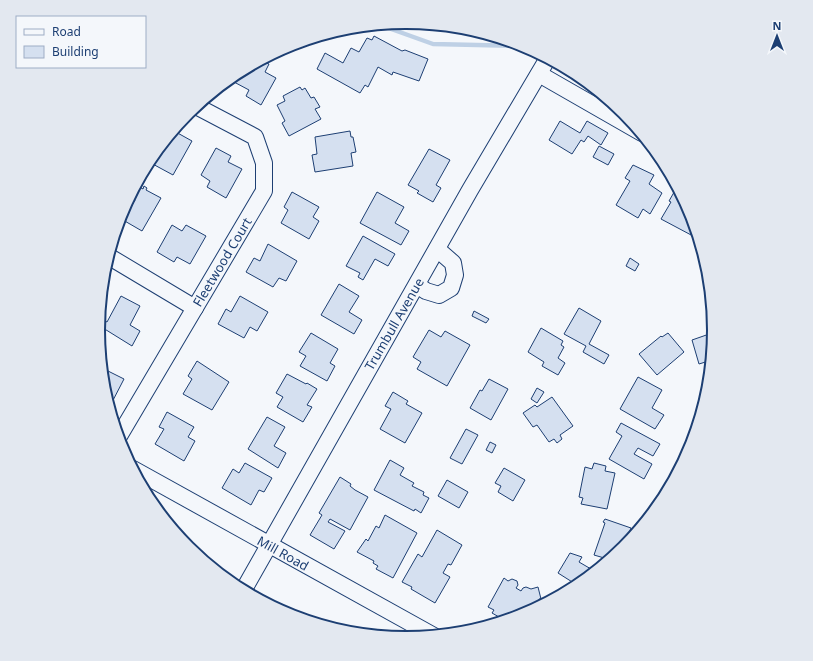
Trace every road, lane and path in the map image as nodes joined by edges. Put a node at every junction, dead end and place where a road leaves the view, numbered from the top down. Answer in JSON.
{"nodes":[{"id":1,"x":545,"y":63,"type":"edge"},
{"id":2,"x":539,"y":74,"type":"junction"},
{"id":3,"x":202,"y":109,"type":"edge"},
{"id":4,"x":626,"y":124,"type":"edge"},
{"id":5,"x":437,"y":249,"type":"junction"},
{"id":6,"x":114,"y":259,"type":"edge"},
{"id":7,"x":417,"y":284,"type":"junction"},
{"id":8,"x":195,"y":308,"type":"junction"},
{"id":9,"x":122,"y":431,"type":"edge"},
{"id":10,"x":141,"y":473,"type":"edge"},
{"id":11,"x":269,"y":545,"type":"junction"},
{"id":12,"x":247,"y":586,"type":"edge"},
{"id":13,"x":425,"y":631,"type":"edge"}],
"edges":[{"from":1,"to":2,"type":"street","name":"Trumbull Avenue"},
{"from":2,"to":4,"type":"street"},
{"from":2,"to":5,"type":"street","name":"Trumbull Avenue"},
{"from":3,"to":8,"type":"street","name":"Fleetwood Court"},
{"from":5,"to":7,"type":"street","name":"Trumbull Avenue"},
{"from":5,"to":7,"type":"street"},
{"from":6,"to":8,"type":"street"},
{"from":7,"to":11,"type":"street","name":"Trumbull Avenue"},
{"from":8,"to":9,"type":"street","name":"Fleetwood Court"},
{"from":10,"to":11,"type":"street","name":"Mill Road"},
{"from":11,"to":12,"type":"street","name":"Trumbull Avenue"},
{"from":11,"to":13,"type":"street","name":"Mill Road"}]}
